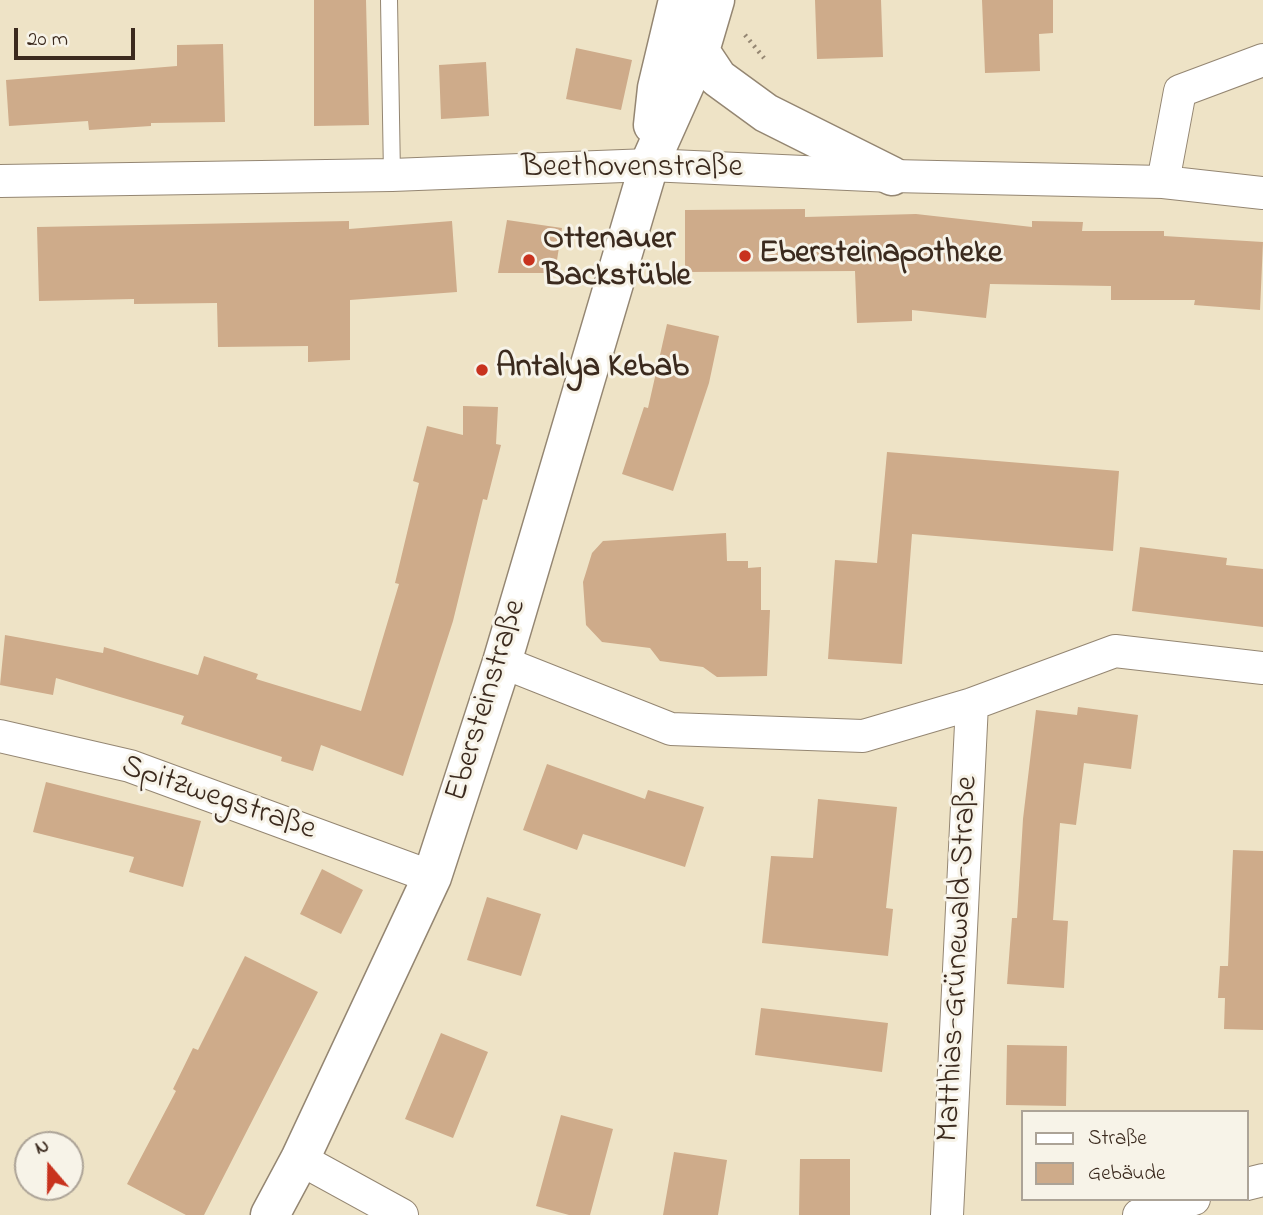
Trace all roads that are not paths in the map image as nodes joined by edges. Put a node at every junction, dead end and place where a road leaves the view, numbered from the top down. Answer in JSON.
{"nodes":[{"id":1,"x":389,"y":0,"type":"edge"},
{"id":2,"x":678,"y":0,"type":"edge"},
{"id":3,"x":715,"y":0,"type":"edge"},
{"id":4,"x":700,"y":51,"type":"junction"},
{"id":5,"x":1263,"y":60,"type":"edge"},
{"id":6,"x":649,"y":165,"type":"junction"},
{"id":7,"x":393,"y":174,"type":"junction"},
{"id":8,"x":892,"y":176,"type":"junction"},
{"id":9,"x":0,"y":181,"type":"edge"},
{"id":10,"x":1163,"y":182,"type":"junction"},
{"id":11,"x":1263,"y":193,"type":"edge"},
{"id":12,"x":502,"y":663,"type":"junction"},
{"id":13,"x":1263,"y":668,"type":"edge"},
{"id":14,"x":972,"y":704,"type":"junction"},
{"id":15,"x":0,"y":736,"type":"edge"},
{"id":16,"x":432,"y":877,"type":"junction"},
{"id":17,"x":300,"y":1159,"type":"junction"},
{"id":18,"x":1187,"y":1201,"type":"edge"},
{"id":19,"x":270,"y":1215,"type":"edge"},
{"id":20,"x":402,"y":1215,"type":"edge"},
{"id":21,"x":947,"y":1215,"type":"edge"},
{"id":22,"x":1139,"y":1215,"type":"edge"}],
"edges":[{"from":1,"to":7,"type":"lane"},
{"from":2,"to":6,"type":"street","name":"Ebersteinstraße"},
{"from":3,"to":4,"type":"street","name":"Ebersteinstraße"},
{"from":4,"to":6,"type":"street","name":"Ebersteinstraße"},
{"from":4,"to":8,"type":"street"},
{"from":5,"to":10,"type":"street"},
{"from":6,"to":7,"type":"street","name":"Beethovenstraße"},
{"from":6,"to":8,"type":"street","name":"Beethovenstraße"},
{"from":6,"to":12,"type":"street","name":"Ebersteinstraße"},
{"from":7,"to":9,"type":"street","name":"Beethovenstraße"},
{"from":8,"to":10,"type":"street","name":"Beethovenstraße"},
{"from":10,"to":11,"type":"street","name":"Beethovenstraße"},
{"from":12,"to":14,"type":"street"},
{"from":12,"to":16,"type":"street","name":"Ebersteinstraße"},
{"from":13,"to":14,"type":"street"},
{"from":14,"to":21,"type":"street","name":"Matthias-Grünewald-Straße"},
{"from":15,"to":16,"type":"street","name":"Spitzwegstraße"},
{"from":16,"to":17,"type":"street","name":"Ebersteinstraße"},
{"from":17,"to":19,"type":"street","name":"Ebersteinstraße"},
{"from":17,"to":20,"type":"street"},
{"from":18,"to":22,"type":"street"}]}
